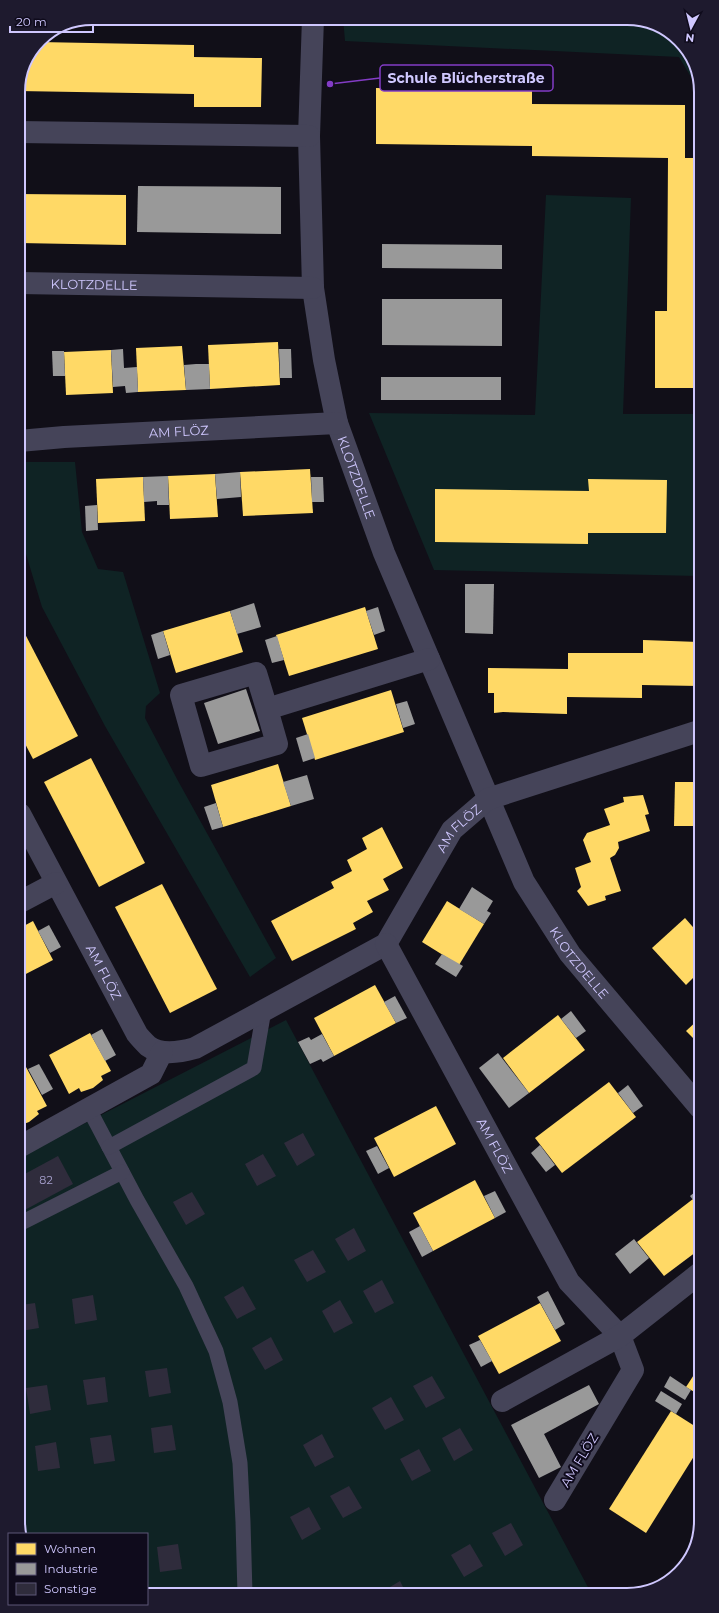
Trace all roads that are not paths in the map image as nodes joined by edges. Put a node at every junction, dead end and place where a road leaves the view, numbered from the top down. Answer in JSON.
{"nodes":[{"id":1,"x":313,"y":25,"type":"edge"},
{"id":2,"x":25,"y":132,"type":"edge"},
{"id":3,"x":309,"y":136,"type":"junction"},
{"id":4,"x":25,"y":283,"type":"edge"},
{"id":5,"x":313,"y":288,"type":"junction"},
{"id":6,"x":337,"y":423,"type":"junction"},
{"id":7,"x":25,"y":440,"type":"edge"},
{"id":8,"x":429,"y":659,"type":"junction"},
{"id":9,"x":267,"y":709,"type":"junction"},
{"id":10,"x":694,"y":733,"type":"edge"},
{"id":11,"x":488,"y":799,"type":"junction"},
{"id":12,"x":25,"y":824,"type":"edge"},
{"id":13,"x":56,"y":883,"type":"junction"},
{"id":14,"x":25,"y":899,"type":"edge"},
{"id":15,"x":386,"y":944,"type":"junction"},
{"id":16,"x":264,"y":1010,"type":"junction"},
{"id":17,"x":162,"y":1052,"type":"junction"},
{"id":18,"x":694,"y":1100,"type":"edge"},
{"id":19,"x":89,"y":1109,"type":"junction"},
{"id":20,"x":25,"y":1144,"type":"edge"},
{"id":21,"x":109,"y":1147,"type":"junction"},
{"id":22,"x":122,"y":1172,"type":"junction"},
{"id":23,"x":25,"y":1221,"type":"edge"},
{"id":24,"x":694,"y":1278,"type":"edge"},
{"id":25,"x":620,"y":1336,"type":"junction"},
{"id":26,"x":502,"y":1401,"type":"dead end"},
{"id":27,"x":555,"y":1500,"type":"dead end"},
{"id":28,"x":245,"y":1588,"type":"edge"}],
"edges":[{"from":1,"to":3,"type":"street","name":"KLOTZDELLE"},
{"from":2,"to":3,"type":"street"},
{"from":3,"to":5,"type":"street","name":"KLOTZDELLE"},
{"from":4,"to":5,"type":"street","name":"KLOTZDELLE"},
{"from":5,"to":6,"type":"street","name":"KLOTZDELLE"},
{"from":6,"to":7,"type":"street","name":"AM FLÖZ"},
{"from":6,"to":8,"type":"street","name":"KLOTZDELLE"},
{"from":8,"to":9,"type":"street"},
{"from":8,"to":11,"type":"street","name":"KLOTZDELLE"},
{"from":9,"to":9,"type":"street"},
{"from":10,"to":11,"type":"street"},
{"from":11,"to":15,"type":"street","name":"AM FLÖZ"},
{"from":11,"to":18,"type":"street","name":"KLOTZDELLE"},
{"from":12,"to":13,"type":"street","name":"AM FLÖZ"},
{"from":13,"to":14,"type":"street"},
{"from":13,"to":17,"type":"street","name":"AM FLÖZ"},
{"from":15,"to":16,"type":"street","name":"AM FLÖZ"},
{"from":15,"to":25,"type":"street","name":"AM FLÖZ"},
{"from":16,"to":17,"type":"street","name":"AM FLÖZ"},
{"from":16,"to":21,"type":"lane"},
{"from":17,"to":19,"type":"street"},
{"from":19,"to":20,"type":"street"},
{"from":19,"to":21,"type":"lane"},
{"from":21,"to":22,"type":"lane"},
{"from":22,"to":23,"type":"lane"},
{"from":22,"to":28,"type":"lane"},
{"from":24,"to":25,"type":"street"},
{"from":25,"to":26,"type":"street"},
{"from":25,"to":27,"type":"street","name":"AM FLÖZ"}]}
